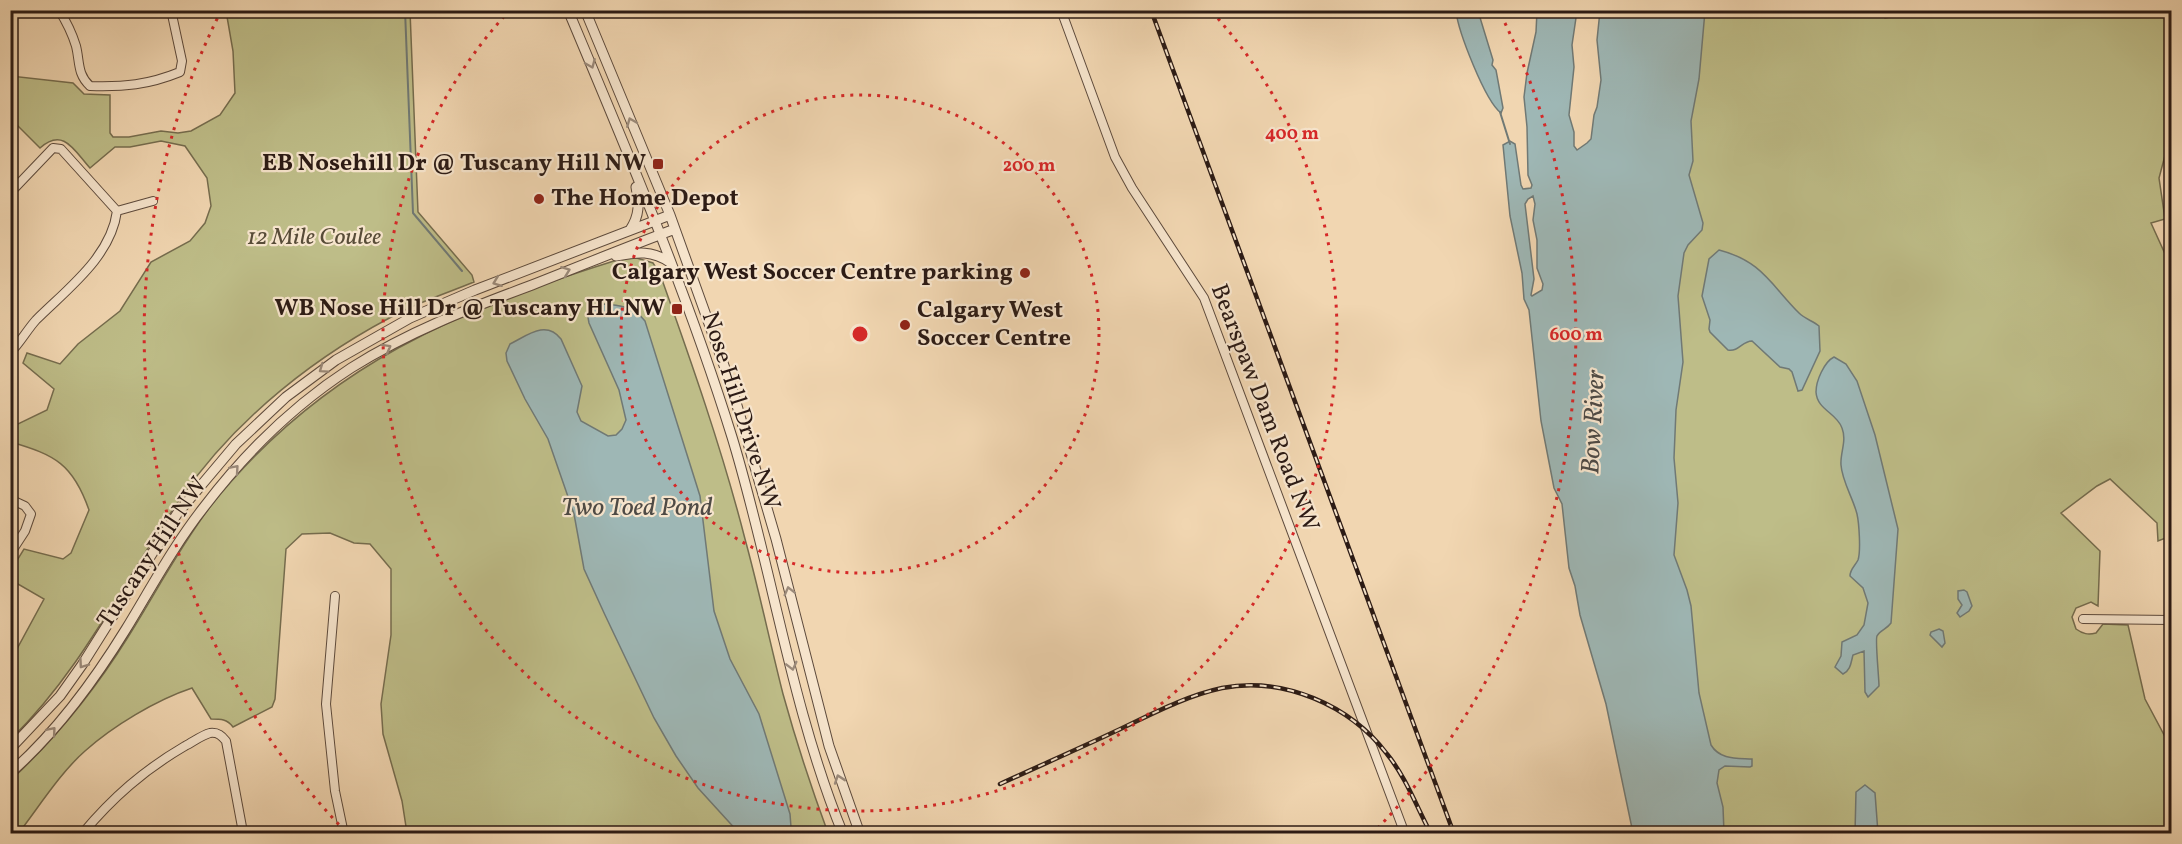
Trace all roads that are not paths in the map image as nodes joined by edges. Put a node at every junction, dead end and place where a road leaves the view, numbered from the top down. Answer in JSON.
{"nodes":[{"id":1,"x":59,"y":10,"type":"edge"},
{"id":2,"x":171,"y":10,"type":"edge"},
{"id":3,"x":568,"y":10,"type":"edge"},
{"id":4,"x":585,"y":10,"type":"edge"},
{"id":5,"x":1061,"y":10,"type":"edge"},
{"id":6,"x":623,"y":141,"type":"junction"},
{"id":7,"x":10,"y":193,"type":"edge"},
{"id":8,"x":153,"y":201,"type":"dead end"},
{"id":9,"x":117,"y":211,"type":"junction"},
{"id":10,"x":670,"y":215,"type":"junction"},
{"id":11,"x":654,"y":221,"type":"junction"},
{"id":12,"x":675,"y":229,"type":"junction"},
{"id":13,"x":629,"y":230,"type":"junction"},
{"id":14,"x":660,"y":235,"type":"junction"},
{"id":15,"x":595,"y":261,"type":"junction"},
{"id":16,"x":671,"y":263,"type":"junction"},
{"id":17,"x":10,"y":352,"type":"edge"},
{"id":18,"x":10,"y":499,"type":"edge"},
{"id":19,"x":10,"y":554,"type":"edge"},
{"id":20,"x":335,"y":596,"type":"dead end"},
{"id":21,"x":2083,"y":619,"type":"dead end"},
{"id":22,"x":2172,"y":620,"type":"edge"},
{"id":23,"x":10,"y":749,"type":"edge"},
{"id":24,"x":10,"y":773,"type":"edge"},
{"id":25,"x":82,"y":834,"type":"edge"},
{"id":26,"x":238,"y":834,"type":"edge"},
{"id":27,"x":344,"y":834,"type":"edge"},
{"id":28,"x":843,"y":834,"type":"edge"},
{"id":29,"x":860,"y":834,"type":"edge"},
{"id":30,"x":1405,"y":834,"type":"edge"}],
"edges":[{"from":1,"to":2,"type":"street"},
{"from":3,"to":6,"type":"street","name":"Nose Hill Drive NW","one_way":true},
{"from":10,"to":4,"type":"street","name":"Nose Hill Drive NW","one_way":true},
{"from":5,"to":30,"type":"street","name":"Bearspaw Dam Road NW"},
{"from":6,"to":11,"type":"street","name":"Nose Hill Drive NW"},
{"from":6,"to":13,"type":"street"},
{"from":7,"to":9,"type":"street"},
{"from":8,"to":9,"type":"street"},
{"from":9,"to":17,"type":"street"},
{"from":10,"to":11,"type":"street","name":"Tuscany Hill NW"},
{"from":10,"to":12,"type":"street","name":"Nose Hill Drive NW"},
{"from":11,"to":13,"type":"street","name":"Tuscany Hill NW"},
{"from":11,"to":14,"type":"street","name":"Nose Hill Drive NW"},
{"from":12,"to":14,"type":"street","name":"Tuscany Hill NW"},
{"from":29,"to":12,"type":"street","name":"Nose Hill Drive NW","one_way":true},
{"from":13,"to":23,"type":"street","name":"Tuscany Hill NW","one_way":true},
{"from":14,"to":15,"type":"street","name":"Tuscany Hill NW"},
{"from":14,"to":16,"type":"street","name":"Nose Hill Drive NW"},
{"from":15,"to":16,"type":"street"},
{"from":24,"to":15,"type":"street","name":"Tuscany Hill NW","one_way":true},
{"from":16,"to":28,"type":"street","name":"Nose Hill Drive NW","one_way":true},
{"from":18,"to":19,"type":"street"},
{"from":20,"to":27,"type":"street"},
{"from":21,"to":22,"type":"street"},
{"from":25,"to":26,"type":"street"}]}
